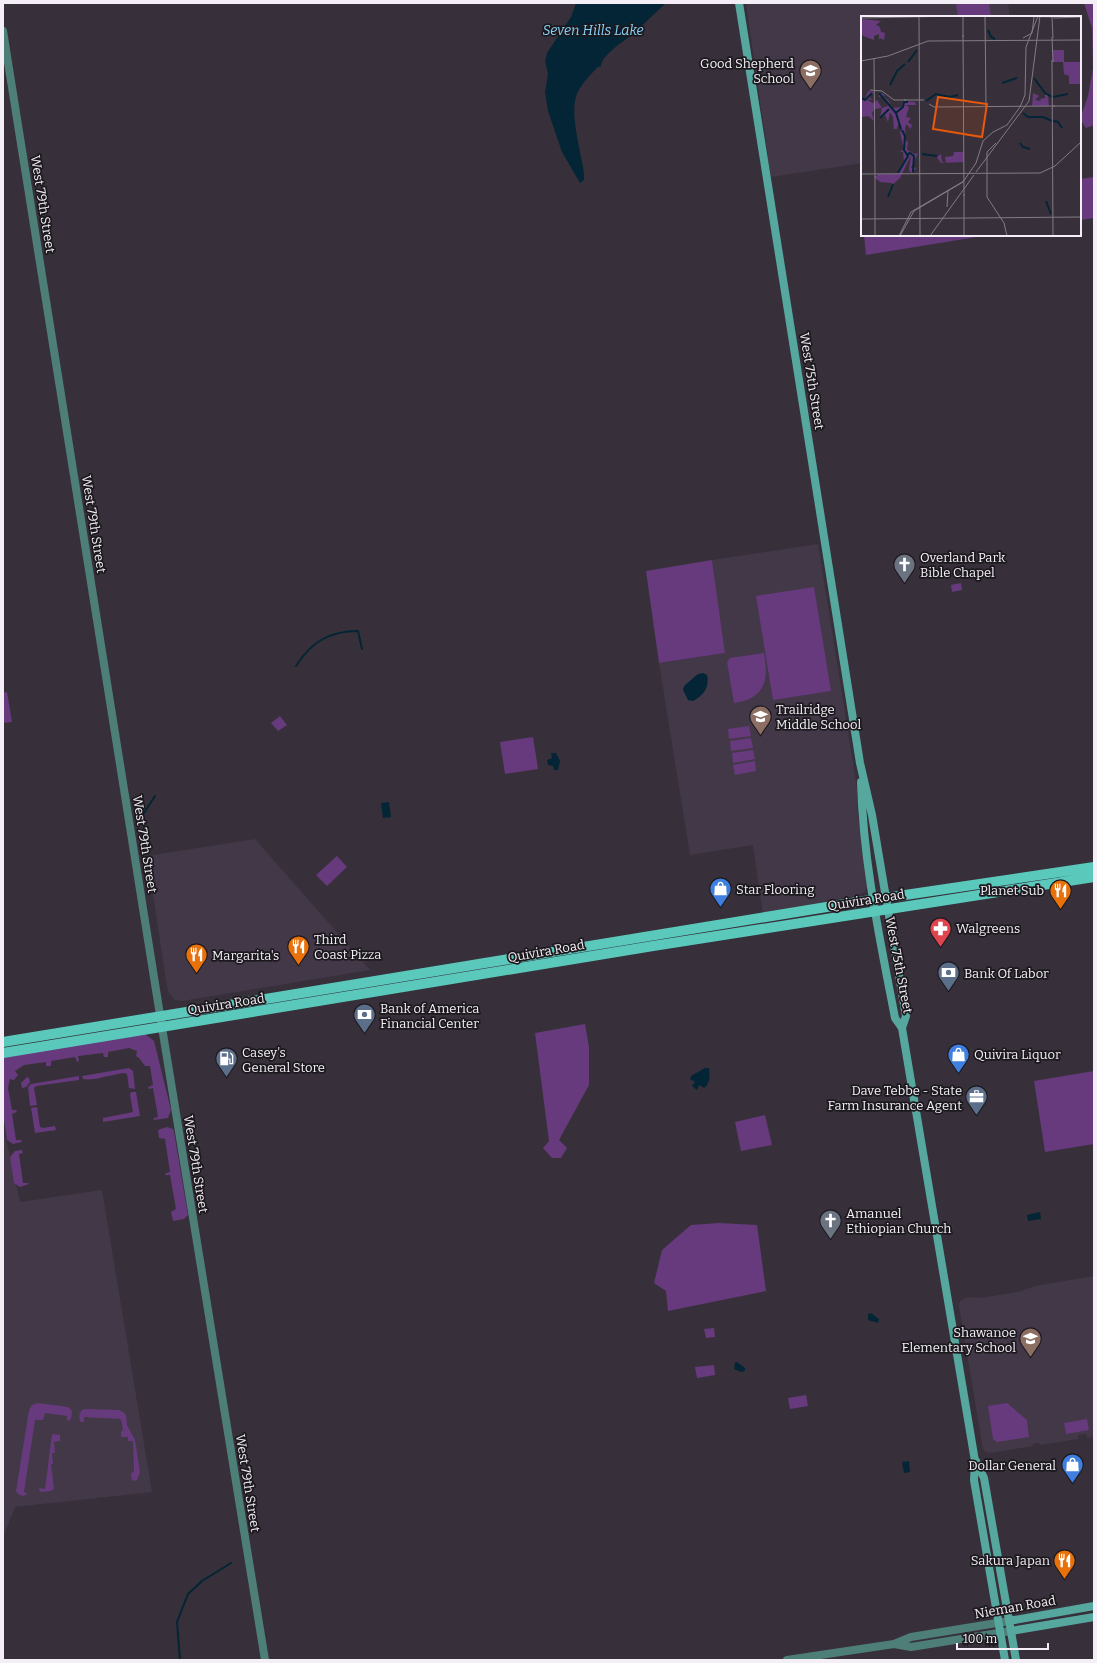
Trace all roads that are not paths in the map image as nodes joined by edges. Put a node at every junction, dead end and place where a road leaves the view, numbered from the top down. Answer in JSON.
{"nodes":[{"id":1,"x":739,"y":3,"type":"edge"},
{"id":2,"x":3,"y":31,"type":"edge"},
{"id":3,"x":860,"y":763,"type":"junction"},
{"id":4,"x":1094,"y":867,"type":"edge"},
{"id":5,"x":1094,"y":877,"type":"edge"},
{"id":6,"x":986,"y":883,"type":"junction"},
{"id":7,"x":987,"y":894,"type":"junction"},
{"id":8,"x":886,"y":898,"type":"junction"},
{"id":9,"x":874,"y":900,"type":"junction"},
{"id":10,"x":888,"y":910,"type":"junction"},
{"id":11,"x":876,"y":912,"type":"junction"},
{"id":12,"x":160,"y":1016,"type":"junction"},
{"id":13,"x":162,"y":1028,"type":"junction"},
{"id":14,"x":902,"y":1028,"type":"junction"},
{"id":15,"x":3,"y":1042,"type":"edge"},
{"id":16,"x":3,"y":1053,"type":"edge"},
{"id":17,"x":976,"y":1460,"type":"junction"},
{"id":18,"x":1094,"y":1606,"type":"edge"},
{"id":19,"x":1094,"y":1617,"type":"edge"},
{"id":20,"x":1009,"y":1621,"type":"junction"},
{"id":21,"x":998,"y":1623,"type":"junction"},
{"id":22,"x":1011,"y":1631,"type":"junction"},
{"id":23,"x":1000,"y":1633,"type":"junction"},
{"id":24,"x":894,"y":1644,"type":"junction"},
{"id":25,"x":265,"y":1660,"type":"edge"},
{"id":26,"x":787,"y":1660,"type":"edge"},
{"id":27,"x":1005,"y":1660,"type":"edge"},
{"id":28,"x":1016,"y":1660,"type":"edge"}],
"edges":[{"from":1,"to":3,"type":"main road","name":"West 75th Street"},
{"from":2,"to":12,"type":"street","name":"West 79th Street"},
{"from":3,"to":8,"type":"main road","name":"West 75th Street"},
{"from":3,"to":9,"type":"main road","name":"West 75th Street"},
{"from":4,"to":6,"type":"main road","name":"Quivira Road"},
{"from":5,"to":7,"type":"main road","name":"Quivira Road"},
{"from":6,"to":7,"type":"main road"},
{"from":6,"to":8,"type":"main road","name":"Quivira Road"},
{"from":7,"to":10,"type":"main road","name":"Quivira Road"},
{"from":8,"to":9,"type":"main road","name":"Quivira Road"},
{"from":8,"to":10,"type":"main road","name":"West 75th Street"},
{"from":9,"to":11,"type":"main road","name":"West 75th Street"},
{"from":9,"to":12,"type":"main road","name":"Quivira Road"},
{"from":10,"to":11,"type":"main road","name":"Quivira Road"},
{"from":10,"to":14,"type":"main road","name":"West 75th Street"},
{"from":11,"to":13,"type":"main road","name":"Quivira Road"},
{"from":11,"to":14,"type":"main road","name":"West 75th Street"},
{"from":12,"to":13,"type":"street","name":"West 79th Street"},
{"from":12,"to":15,"type":"main road","name":"Quivira Road"},
{"from":13,"to":16,"type":"main road","name":"Quivira Road"},
{"from":13,"to":25,"type":"street","name":"West 79th Street"},
{"from":14,"to":17,"type":"main road","name":"West 75th Street"},
{"from":17,"to":20,"type":"main road","name":"West 75th Street"},
{"from":17,"to":21,"type":"main road","name":"West 75th Street"},
{"from":18,"to":20,"type":"main road","name":"Nieman Road"},
{"from":19,"to":22,"type":"main road","name":"Nieman Road"},
{"from":20,"to":21,"type":"street","name":"Nieman Road"},
{"from":20,"to":22,"type":"main road","name":"West 75th Street"},
{"from":21,"to":23,"type":"main road","name":"West 75th Street"},
{"from":21,"to":24,"type":"street","name":"Nieman Road"},
{"from":22,"to":23,"type":"street","name":"Nieman Road"},
{"from":22,"to":28,"type":"main road","name":"West 75th Street"},
{"from":23,"to":24,"type":"street","name":"Nieman Road"},
{"from":23,"to":27,"type":"main road","name":"West 75th Street"},
{"from":24,"to":26,"type":"street","name":"Nieman Road"}]}
